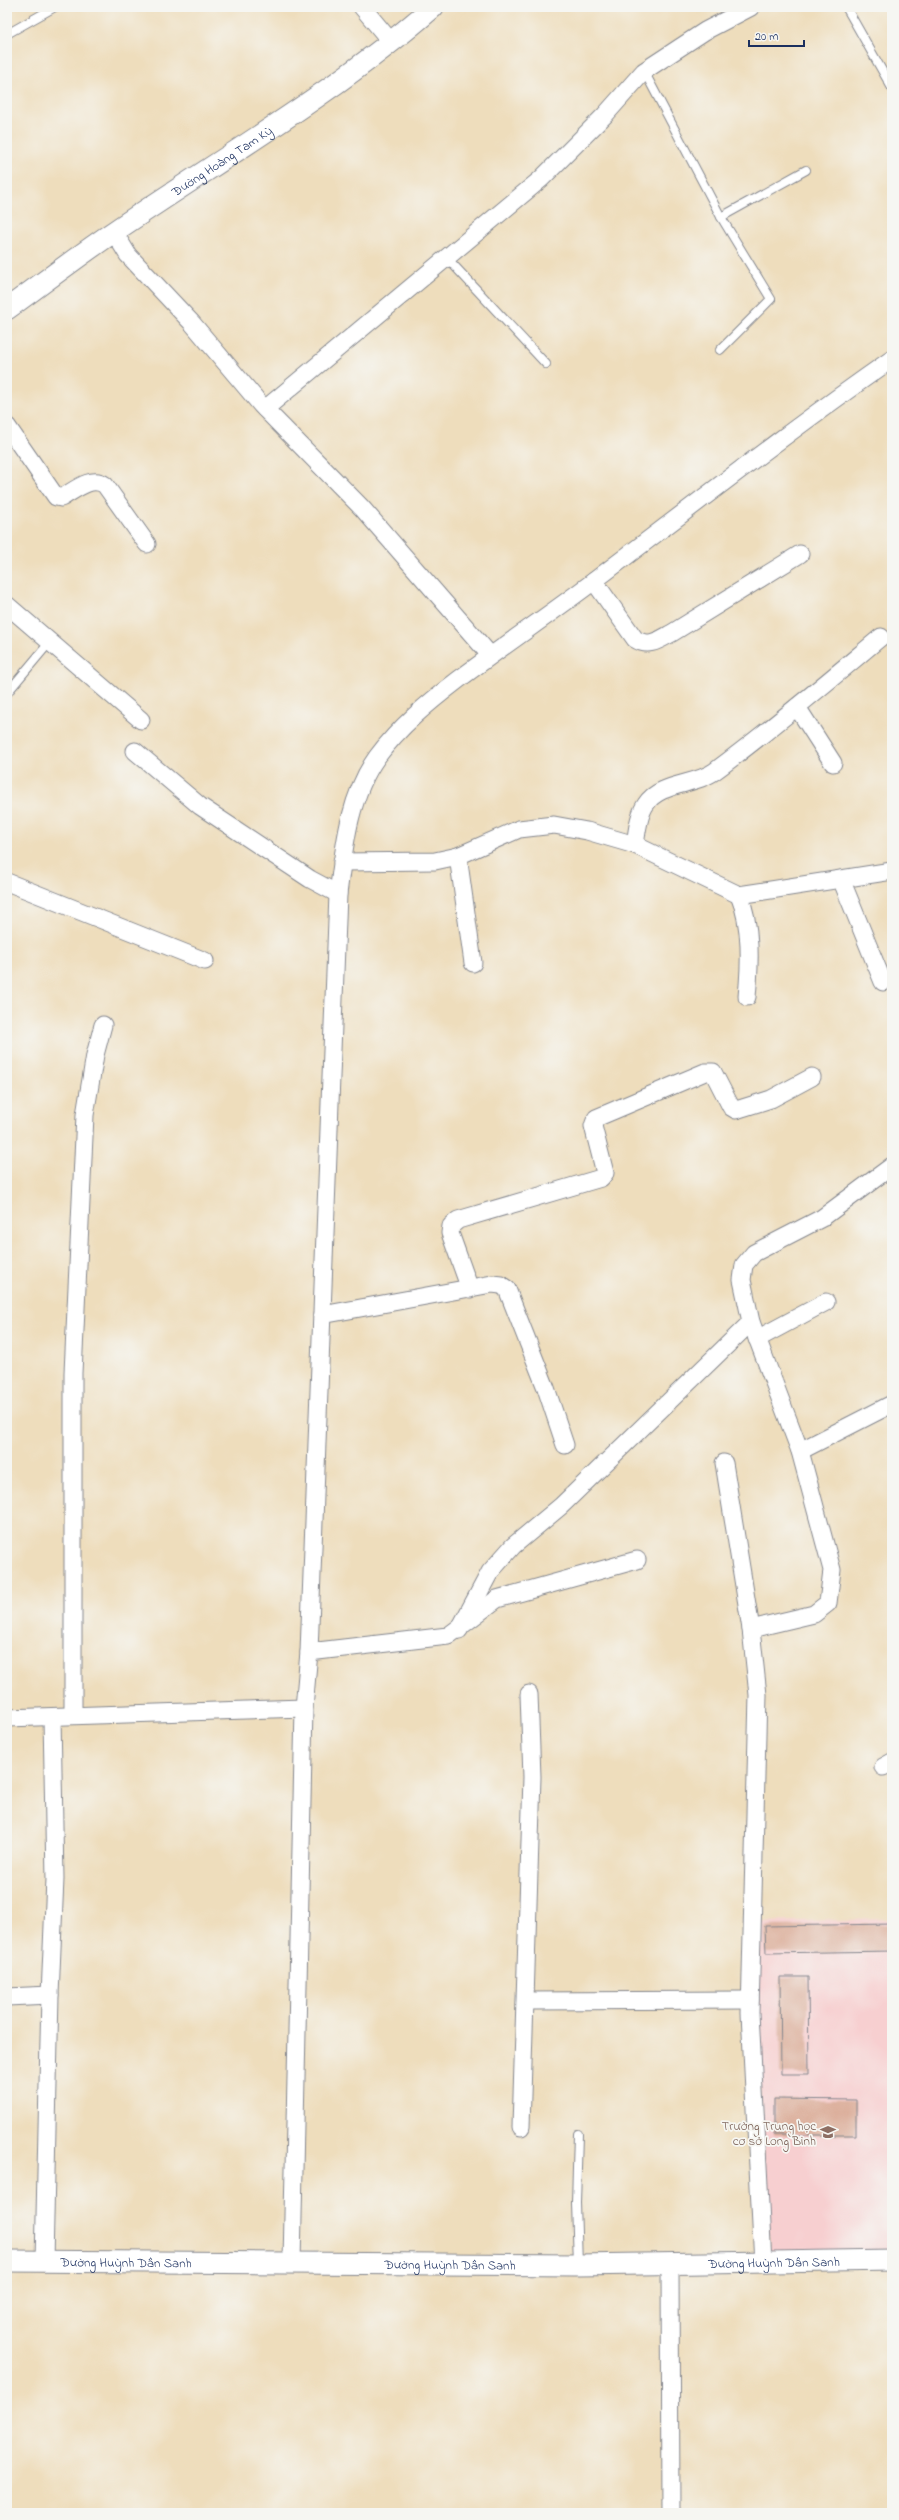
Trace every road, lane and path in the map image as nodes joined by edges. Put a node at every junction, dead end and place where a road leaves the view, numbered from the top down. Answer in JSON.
{"nodes":[{"id":1,"x":56,"y":7,"type":"edge"},
{"id":2,"x":362,"y":7,"type":"edge"},
{"id":3,"x":433,"y":7,"type":"edge"},
{"id":4,"x":750,"y":7,"type":"edge"},
{"id":5,"x":846,"y":7,"type":"edge"},
{"id":6,"x":7,"y":34,"type":"edge"},
{"id":7,"x":392,"y":43,"type":"junction"},
{"id":8,"x":644,"y":71,"type":"junction"},
{"id":9,"x":892,"y":88,"type":"edge"},
{"id":10,"x":806,"y":170,"type":"dead end"},
{"id":11,"x":721,"y":217,"type":"junction"},
{"id":12,"x":114,"y":232,"type":"junction"},
{"id":13,"x":446,"y":258,"type":"junction"},
{"id":14,"x":7,"y":309,"type":"edge"},
{"id":15,"x":720,"y":350,"type":"dead end"},
{"id":16,"x":892,"y":359,"type":"edge"},
{"id":17,"x":546,"y":364,"type":"dead end"},
{"id":18,"x":265,"y":409,"type":"junction"},
{"id":19,"x":7,"y":426,"type":"edge"},
{"id":20,"x":147,"y":544,"type":"dead end"},
{"id":21,"x":800,"y":554,"type":"dead end"},
{"id":22,"x":594,"y":581,"type":"junction"},
{"id":23,"x":7,"y":605,"type":"edge"},
{"id":24,"x":881,"y":637,"type":"dead end"},
{"id":25,"x":49,"y":643,"type":"junction"},
{"id":26,"x":490,"y":656,"type":"junction"},
{"id":27,"x":7,"y":693,"type":"edge"},
{"id":28,"x":797,"y":707,"type":"junction"},
{"id":29,"x":141,"y":720,"type":"dead end"},
{"id":30,"x":135,"y":751,"type":"dead end"},
{"id":31,"x":833,"y":763,"type":"dead end"},
{"id":32,"x":635,"y":845,"type":"junction"},
{"id":33,"x":458,"y":856,"type":"junction"},
{"id":34,"x":342,"y":862,"type":"junction"},
{"id":35,"x":892,"y":871,"type":"edge"},
{"id":36,"x":841,"y":879,"type":"junction"},
{"id":37,"x":7,"y":882,"type":"edge"},
{"id":38,"x":338,"y":894,"type":"junction"},
{"id":39,"x":739,"y":895,"type":"junction"},
{"id":40,"x":205,"y":961,"type":"dead end"},
{"id":41,"x":473,"y":963,"type":"dead end"},
{"id":42,"x":882,"y":982,"type":"dead end"},
{"id":43,"x":747,"y":997,"type":"dead end"},
{"id":44,"x":103,"y":1025,"type":"dead end"},
{"id":45,"x":812,"y":1077,"type":"dead end"},
{"id":46,"x":892,"y":1166,"type":"edge"},
{"id":47,"x":470,"y":1289,"type":"junction"},
{"id":48,"x":826,"y":1302,"type":"dead end"},
{"id":49,"x":322,"y":1315,"type":"junction"},
{"id":50,"x":751,"y":1322,"type":"junction"},
{"id":51,"x":758,"y":1339,"type":"junction"},
{"id":52,"x":892,"y":1404,"type":"edge"},
{"id":53,"x":565,"y":1445,"type":"dead end"},
{"id":54,"x":800,"y":1451,"type":"junction"},
{"id":55,"x":724,"y":1463,"type":"dead end"},
{"id":56,"x":637,"y":1560,"type":"dead end"},
{"id":57,"x":752,"y":1629,"type":"junction"},
{"id":58,"x":459,"y":1630,"type":"junction"},
{"id":59,"x":309,"y":1652,"type":"junction"},
{"id":60,"x":529,"y":1694,"type":"dead end"},
{"id":61,"x":304,"y":1708,"type":"junction"},
{"id":62,"x":73,"y":1715,"type":"junction"},
{"id":63,"x":52,"y":1717,"type":"junction"},
{"id":64,"x":7,"y":1718,"type":"edge"},
{"id":65,"x":50,"y":1995,"type":"junction"},
{"id":66,"x":7,"y":1997,"type":"edge"},
{"id":67,"x":750,"y":2000,"type":"junction"},
{"id":68,"x":526,"y":2001,"type":"junction"},
{"id":69,"x":522,"y":2127,"type":"dead end"},
{"id":70,"x":578,"y":2134,"type":"dead end"},
{"id":71,"x":892,"y":2260,"type":"edge"},
{"id":72,"x":7,"y":2261,"type":"edge"},
{"id":73,"x":44,"y":2261,"type":"junction"},
{"id":74,"x":292,"y":2262,"type":"junction"},
{"id":75,"x":764,"y":2263,"type":"junction"},
{"id":76,"x":670,"y":2264,"type":"junction"},
{"id":77,"x":578,"y":2265,"type":"junction"},
{"id":78,"x":671,"y":2513,"type":"edge"}],
"edges":[{"from":1,"to":6,"type":"lane"},
{"from":2,"to":7,"type":"street"},
{"from":3,"to":7,"type":"street","name":"Đường Hoàng Tam Kỳ"},
{"from":4,"to":8,"type":"street"},
{"from":5,"to":9,"type":"lane"},
{"from":7,"to":12,"type":"street","name":"Đường Hoàng Tam Kỳ"},
{"from":8,"to":11,"type":"lane"},
{"from":8,"to":13,"type":"street"},
{"from":10,"to":11,"type":"lane"},
{"from":11,"to":15,"type":"lane"},
{"from":12,"to":14,"type":"street","name":"Đường Hoàng Tam Kỳ"},
{"from":12,"to":18,"type":"street"},
{"from":13,"to":17,"type":"lane"},
{"from":13,"to":18,"type":"street"},
{"from":16,"to":22,"type":"street"},
{"from":18,"to":26,"type":"street"},
{"from":19,"to":20,"type":"street"},
{"from":21,"to":22,"type":"street"},
{"from":22,"to":26,"type":"street"},
{"from":23,"to":25,"type":"street"},
{"from":24,"to":28,"type":"street"},
{"from":25,"to":27,"type":"lane"},
{"from":25,"to":29,"type":"street"},
{"from":26,"to":34,"type":"street"},
{"from":28,"to":31,"type":"street"},
{"from":28,"to":32,"type":"street"},
{"from":30,"to":38,"type":"street"},
{"from":32,"to":33,"type":"street"},
{"from":32,"to":39,"type":"street"},
{"from":33,"to":34,"type":"street"},
{"from":33,"to":41,"type":"street"},
{"from":34,"to":38,"type":"street"},
{"from":35,"to":36,"type":"street"},
{"from":36,"to":39,"type":"street"},
{"from":36,"to":42,"type":"street"},
{"from":37,"to":40,"type":"street"},
{"from":38,"to":49,"type":"street"},
{"from":39,"to":43,"type":"street"},
{"from":44,"to":62,"type":"street"},
{"from":45,"to":47,"type":"street"},
{"from":46,"to":50,"type":"street"},
{"from":47,"to":49,"type":"street"},
{"from":47,"to":53,"type":"street"},
{"from":48,"to":51,"type":"street"},
{"from":49,"to":59,"type":"street"},
{"from":50,"to":51,"type":"street"},
{"from":50,"to":58,"type":"street"},
{"from":51,"to":54,"type":"street"},
{"from":52,"to":54,"type":"street"},
{"from":54,"to":57,"type":"street"},
{"from":55,"to":57,"type":"street"},
{"from":56,"to":58,"type":"street"},
{"from":57,"to":67,"type":"street"},
{"from":58,"to":59,"type":"street"},
{"from":59,"to":61,"type":"street"},
{"from":60,"to":68,"type":"street"},
{"from":61,"to":62,"type":"street"},
{"from":61,"to":74,"type":"street"},
{"from":62,"to":63,"type":"street"},
{"from":63,"to":64,"type":"street"},
{"from":63,"to":65,"type":"street"},
{"from":65,"to":66,"type":"street"},
{"from":65,"to":73,"type":"street"},
{"from":67,"to":68,"type":"street"},
{"from":67,"to":75,"type":"street"},
{"from":68,"to":69,"type":"street"},
{"from":70,"to":77,"type":"lane"},
{"from":71,"to":75,"type":"street","name":"Đường Huỳnh Dân Sanh"},
{"from":72,"to":73,"type":"street","name":"Đường Huỳnh Dân Sanh"},
{"from":73,"to":74,"type":"street","name":"Đường Huỳnh Dân Sanh"},
{"from":74,"to":77,"type":"street","name":"Đường Huỳnh Dân Sanh"},
{"from":75,"to":76,"type":"street","name":"Đường Huỳnh Dân Sanh"},
{"from":76,"to":77,"type":"street","name":"Đường Huỳnh Dân Sanh"},
{"from":76,"to":78,"type":"street"}]}
